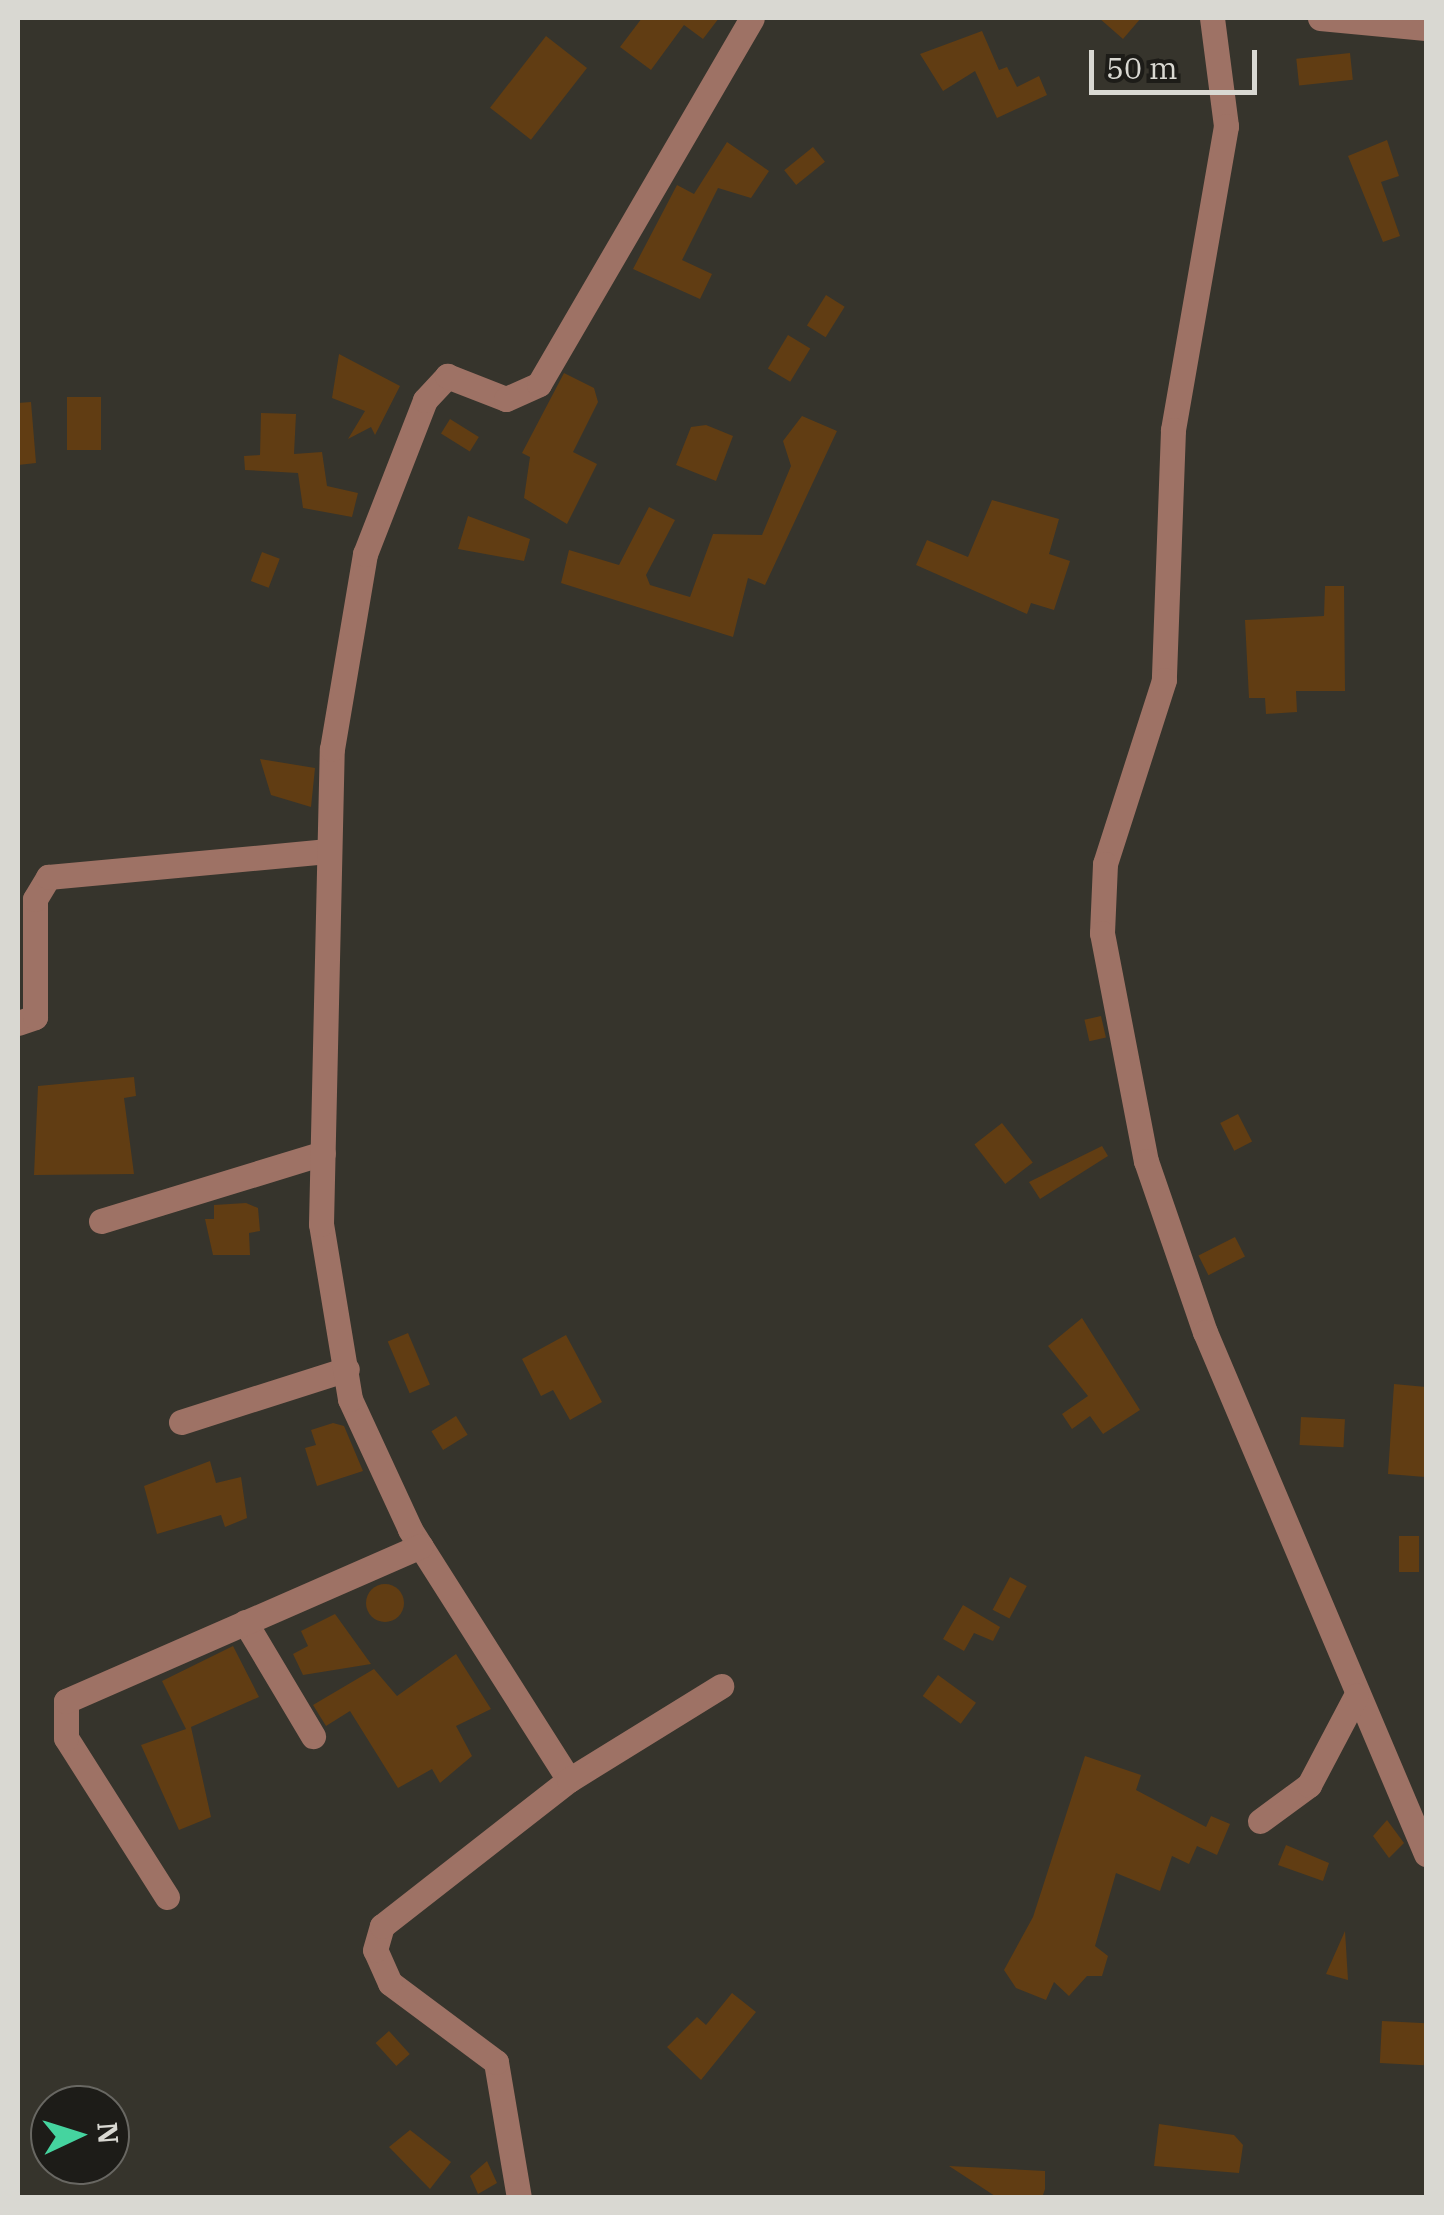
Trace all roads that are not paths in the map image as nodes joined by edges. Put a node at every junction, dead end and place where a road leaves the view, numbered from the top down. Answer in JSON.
{"nodes":[{"id":1,"x":752,"y":18,"type":"edge"},
{"id":2,"x":1212,"y":18,"type":"edge"},
{"id":3,"x":1320,"y":18,"type":"edge"},
{"id":4,"x":1426,"y":28,"type":"edge"},
{"id":5,"x":328,"y":850,"type":"junction"},
{"id":6,"x":18,"y":1023,"type":"edge"},
{"id":7,"x":323,"y":1154,"type":"junction"},
{"id":8,"x":101,"y":1220,"type":"dead end"},
{"id":9,"x":346,"y":1369,"type":"junction"},
{"id":10,"x":181,"y":1422,"type":"dead end"},
{"id":11,"x":421,"y":1546,"type":"junction"},
{"id":12,"x":246,"y":1622,"type":"junction"},
{"id":13,"x":721,"y":1686,"type":"dead end"},
{"id":14,"x":1356,"y":1696,"type":"junction"},
{"id":15,"x":313,"y":1736,"type":"dead end"},
{"id":16,"x":569,"y":1780,"type":"junction"},
{"id":17,"x":1260,"y":1821,"type":"dead end"},
{"id":18,"x":1426,"y":1854,"type":"edge"},
{"id":19,"x":167,"y":1897,"type":"dead end"},
{"id":20,"x":519,"y":2198,"type":"edge"}],
"edges":[{"from":1,"to":5,"type":"street"},
{"from":2,"to":14,"type":"street"},
{"from":3,"to":4,"type":"street"},
{"from":5,"to":6,"type":"street"},
{"from":5,"to":7,"type":"street"},
{"from":7,"to":8,"type":"street"},
{"from":7,"to":9,"type":"street"},
{"from":9,"to":10,"type":"street"},
{"from":9,"to":11,"type":"street"},
{"from":11,"to":12,"type":"street"},
{"from":11,"to":16,"type":"street"},
{"from":12,"to":15,"type":"street"},
{"from":12,"to":19,"type":"street"},
{"from":13,"to":16,"type":"street"},
{"from":14,"to":17,"type":"street"},
{"from":14,"to":18,"type":"street"},
{"from":16,"to":20,"type":"street"}]}
